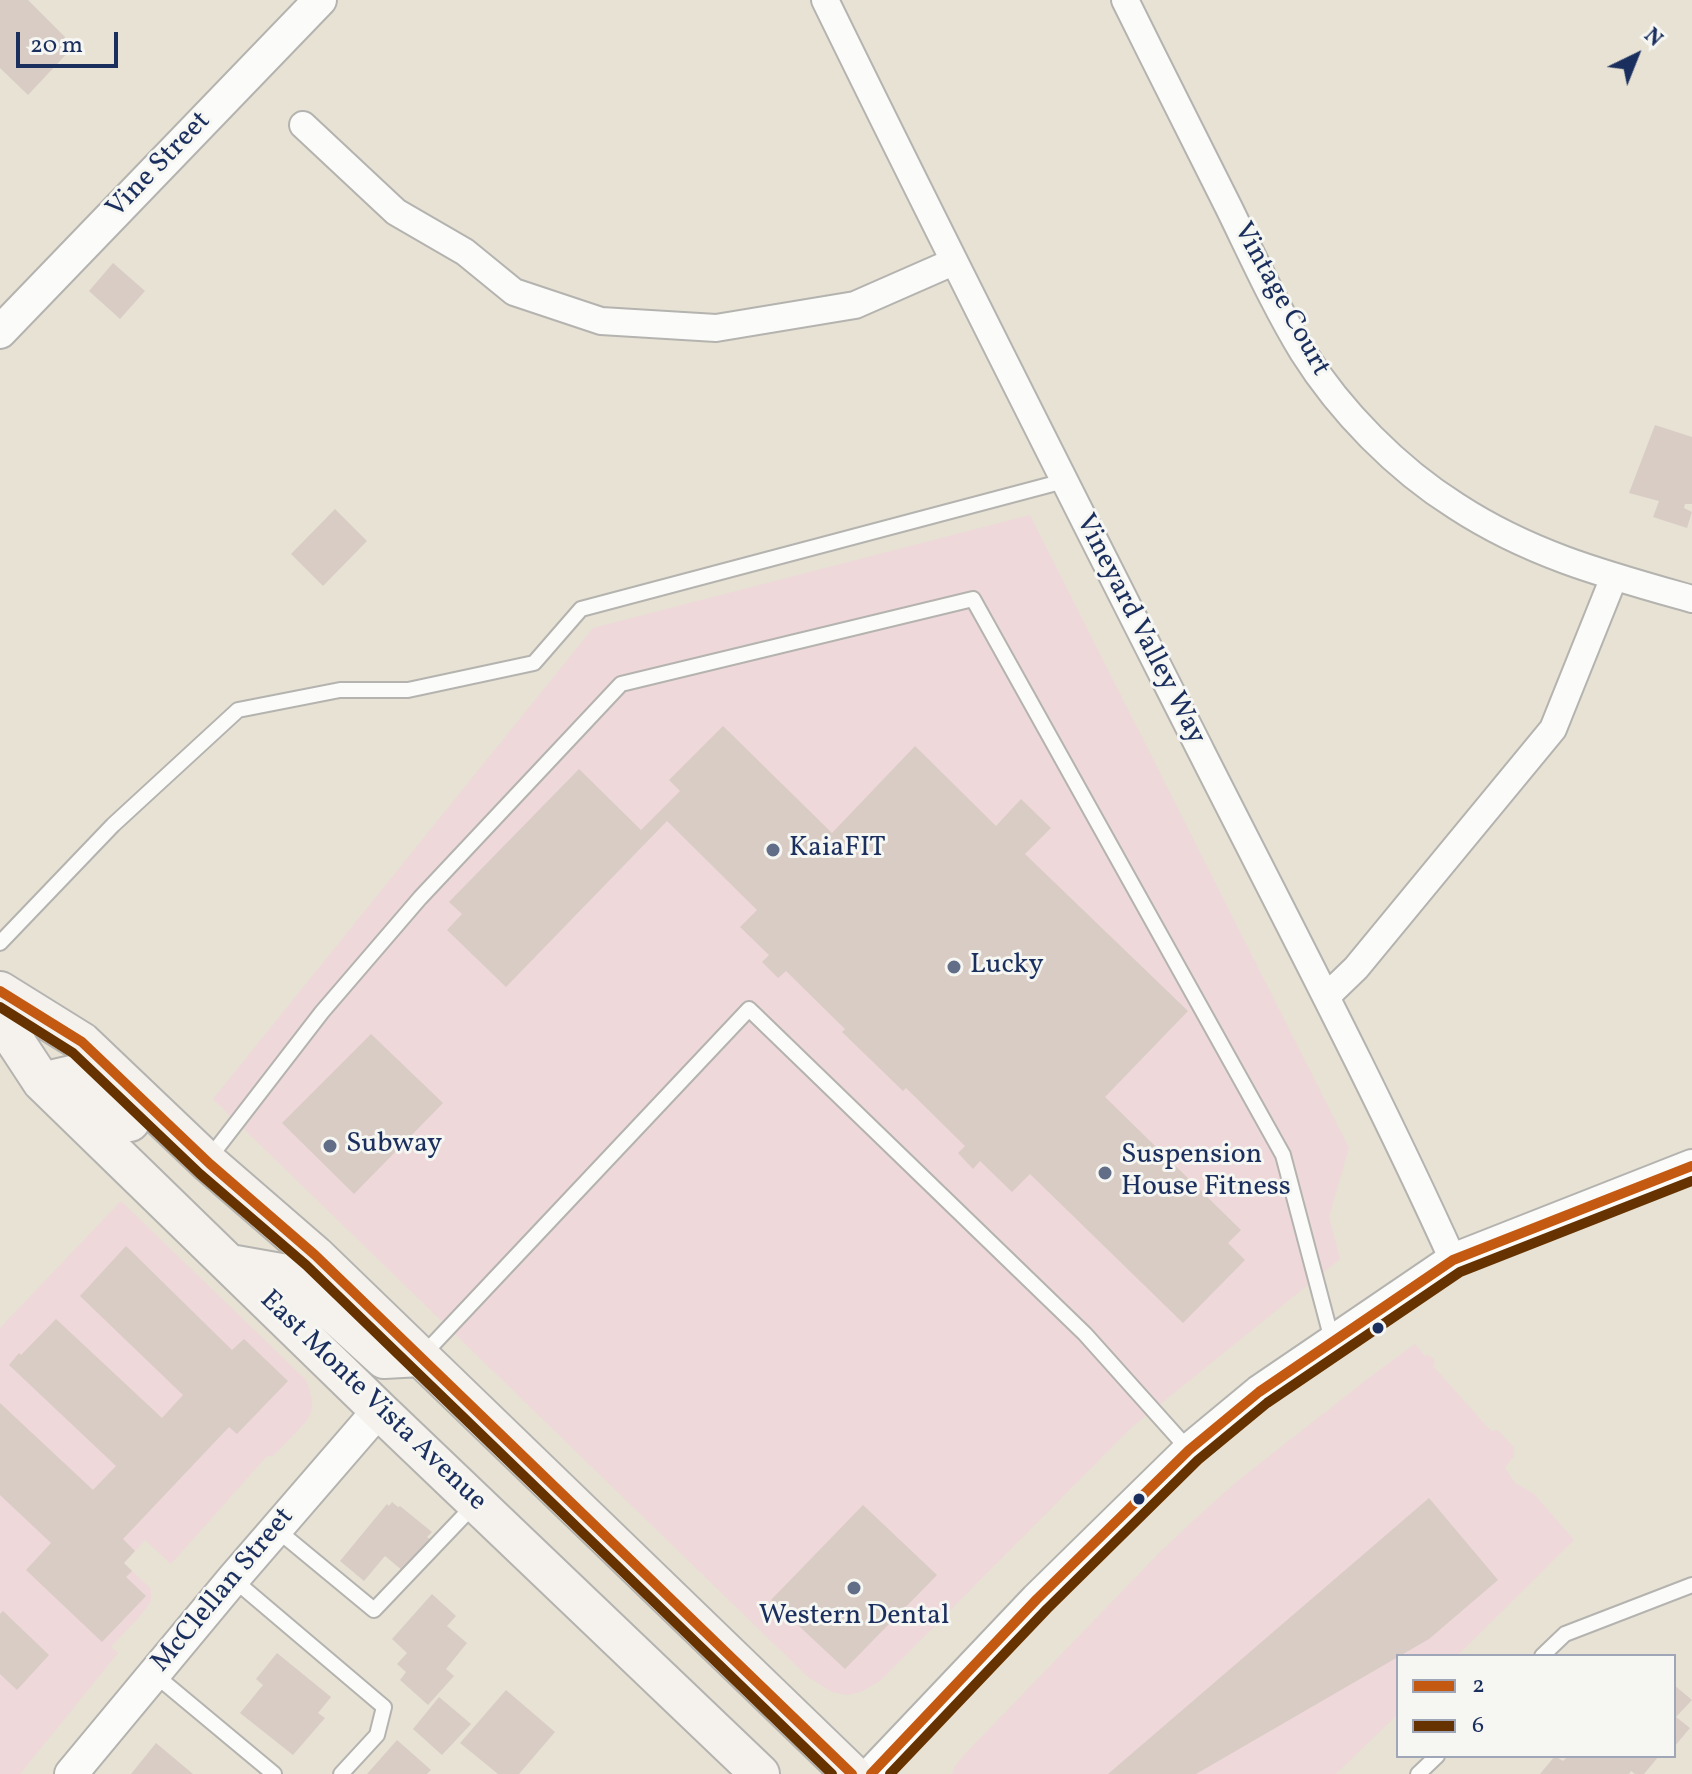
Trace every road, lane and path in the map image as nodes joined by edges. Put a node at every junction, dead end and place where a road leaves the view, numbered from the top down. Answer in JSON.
{"nodes":[{"id":1,"x":320,"y":0,"type":"edge"},
{"id":2,"x":825,"y":0,"type":"edge"},
{"id":3,"x":1125,"y":0,"type":"edge"},
{"id":4,"x":303,"y":125,"type":"dead end"},
{"id":5,"x":953,"y":262,"type":"junction"},
{"id":6,"x":0,"y":332,"type":"edge"},
{"id":7,"x":1064,"y":481,"type":"junction"},
{"id":8,"x":1614,"y":577,"type":"junction"},
{"id":9,"x":1692,"y":599,"type":"edge"},
{"id":10,"x":0,"y":943,"type":"edge"},
{"id":11,"x":0,"y":991,"type":"edge"},
{"id":12,"x":1326,"y":997,"type":"junction"},
{"id":13,"x":0,"y":1018,"type":"edge"},
{"id":14,"x":42,"y":1082,"type":"junction"},
{"id":15,"x":208,"y":1163,"type":"junction"},
{"id":16,"x":1692,"y":1166,"type":"edge"},
{"id":17,"x":1453,"y":1260,"type":"junction"},
{"id":18,"x":230,"y":1264,"type":"junction"},
{"id":19,"x":1332,"y":1340,"type":"junction"},
{"id":20,"x":421,"y":1357,"type":"junction"},
{"id":21,"x":379,"y":1410,"type":"junction"},
{"id":22,"x":1189,"y":1450,"type":"junction"},
{"id":23,"x":476,"y":1503,"type":"junction"},
{"id":24,"x":276,"y":1529,"type":"junction"},
{"id":25,"x":233,"y":1579,"type":"junction"},
{"id":26,"x":1692,"y":1585,"type":"edge"},
{"id":27,"x":1544,"y":1654,"type":"edge"},
{"id":28,"x":154,"y":1674,"type":"junction"},
{"id":29,"x":1435,"y":1758,"type":"edge"},
{"id":30,"x":71,"y":1774,"type":"edge"},
{"id":31,"x":274,"y":1774,"type":"edge"},
{"id":32,"x":341,"y":1774,"type":"edge"},
{"id":33,"x":760,"y":1774,"type":"edge"},
{"id":34,"x":852,"y":1774,"type":"edge"},
{"id":35,"x":871,"y":1774,"type":"edge"},
{"id":36,"x":1418,"y":1774,"type":"edge"}],
"edges":[{"from":1,"to":6,"type":"street","name":"Vine Street"},
{"from":2,"to":5,"type":"street","name":"Vineyard Valley Way"},
{"from":3,"to":8,"type":"street","name":"Vintage Court"},
{"from":4,"to":5,"type":"street"},
{"from":5,"to":7,"type":"street","name":"Vineyard Valley Way"},
{"from":7,"to":10,"type":"lane"},
{"from":7,"to":12,"type":"street","name":"Vineyard Valley Way"},
{"from":8,"to":9,"type":"street","name":"Vintage Court"},
{"from":8,"to":12,"type":"street"},
{"from":11,"to":15,"type":"main road"},
{"from":12,"to":17,"type":"street","name":"Vineyard Valley Way"},
{"from":13,"to":14,"type":"main road","name":"East Monte Vista Avenue"},
{"from":14,"to":15,"type":"main road"},
{"from":14,"to":18,"type":"main road","name":"East Monte Vista Avenue"},
{"from":15,"to":19,"type":"lane"},
{"from":15,"to":20,"type":"main road"},
{"from":16,"to":17,"type":"street"},
{"from":17,"to":19,"type":"street"},
{"from":18,"to":20,"type":"main road"},
{"from":18,"to":21,"type":"main road","name":"East Monte Vista Avenue"},
{"from":19,"to":22,"type":"street"},
{"from":20,"to":22,"type":"lane"},
{"from":20,"to":34,"type":"main road"},
{"from":21,"to":23,"type":"main road","name":"East Monte Vista Avenue"},
{"from":21,"to":24,"type":"street","name":"McClellan Street"},
{"from":22,"to":35,"type":"street"},
{"from":23,"to":24,"type":"lane"},
{"from":23,"to":33,"type":"main road","name":"East Monte Vista Avenue"},
{"from":24,"to":25,"type":"street","name":"McClellan Street"},
{"from":25,"to":28,"type":"street","name":"McClellan Street"},
{"from":25,"to":32,"type":"lane"},
{"from":26,"to":27,"type":"lane"},
{"from":28,"to":30,"type":"street","name":"McClellan Street"},
{"from":28,"to":31,"type":"lane"},
{"from":29,"to":36,"type":"lane"}]}
